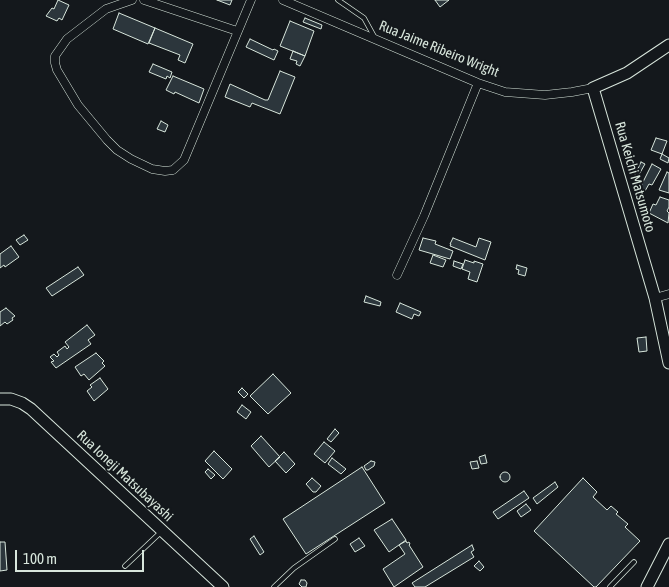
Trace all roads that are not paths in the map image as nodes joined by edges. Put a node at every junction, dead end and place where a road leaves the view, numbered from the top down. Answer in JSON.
{"nodes":[{"id":1,"x":132,"y":0,"type":"edge"},
{"id":2,"x":144,"y":0,"type":"edge"},
{"id":3,"x":251,"y":0,"type":"edge"},
{"id":4,"x":283,"y":0,"type":"edge"},
{"id":5,"x":338,"y":0,"type":"edge"},
{"id":6,"x":237,"y":32,"type":"junction"},
{"id":7,"x":376,"y":40,"type":"junction"},
{"id":8,"x":669,"y":45,"type":"edge"},
{"id":9,"x":478,"y":83,"type":"junction"},
{"id":10,"x":593,"y":88,"type":"junction"},
{"id":11,"x":397,"y":275,"type":"dead end"},
{"id":12,"x":669,"y":294,"type":"edge"},
{"id":13,"x":655,"y":298,"type":"junction"},
{"id":14,"x":669,"y":362,"type":"edge"},
{"id":15,"x":0,"y":399,"type":"edge"},
{"id":16,"x":162,"y":531,"type":"junction"},
{"id":17,"x":335,"y":539,"type":"dead end"},
{"id":18,"x":669,"y":544,"type":"edge"},
{"id":19,"x":634,"y":562,"type":"dead end"},
{"id":20,"x":125,"y":566,"type":"dead end"},
{"id":21,"x":223,"y":587,"type":"edge"},
{"id":22,"x":274,"y":587,"type":"edge"},
{"id":23,"x":610,"y":587,"type":"edge"},
{"id":24,"x":647,"y":587,"type":"edge"}],
"edges":[{"from":1,"to":6,"type":"street"},
{"from":2,"to":6,"type":"street"},
{"from":3,"to":6,"type":"street"},
{"from":4,"to":7,"type":"street","name":"Rua Jaime Ribeiro Wright"},
{"from":5,"to":7,"type":"lane"},
{"from":7,"to":9,"type":"street","name":"Rua Jaime Ribeiro Wright"},
{"from":8,"to":10,"type":"main road","name":"Rua Jaime Ribeiro Wright"},
{"from":9,"to":10,"type":"street","name":"Rua Jaime Ribeiro Wright"},
{"from":9,"to":11,"type":"street"},
{"from":10,"to":13,"type":"main road","name":"Rua Keichi Matsumoto"},
{"from":12,"to":13,"type":"street"},
{"from":13,"to":14,"type":"main road","name":"Rua Keichi Matsumoto"},
{"from":15,"to":16,"type":"main road","name":"Rua Ioneji Matsubayashi"},
{"from":16,"to":20,"type":"lane"},
{"from":16,"to":21,"type":"main road","name":"Rua Ioneji Matsubayashi"},
{"from":17,"to":22,"type":"lane"},
{"from":18,"to":24,"type":"main road"},
{"from":19,"to":23,"type":"lane"}]}
